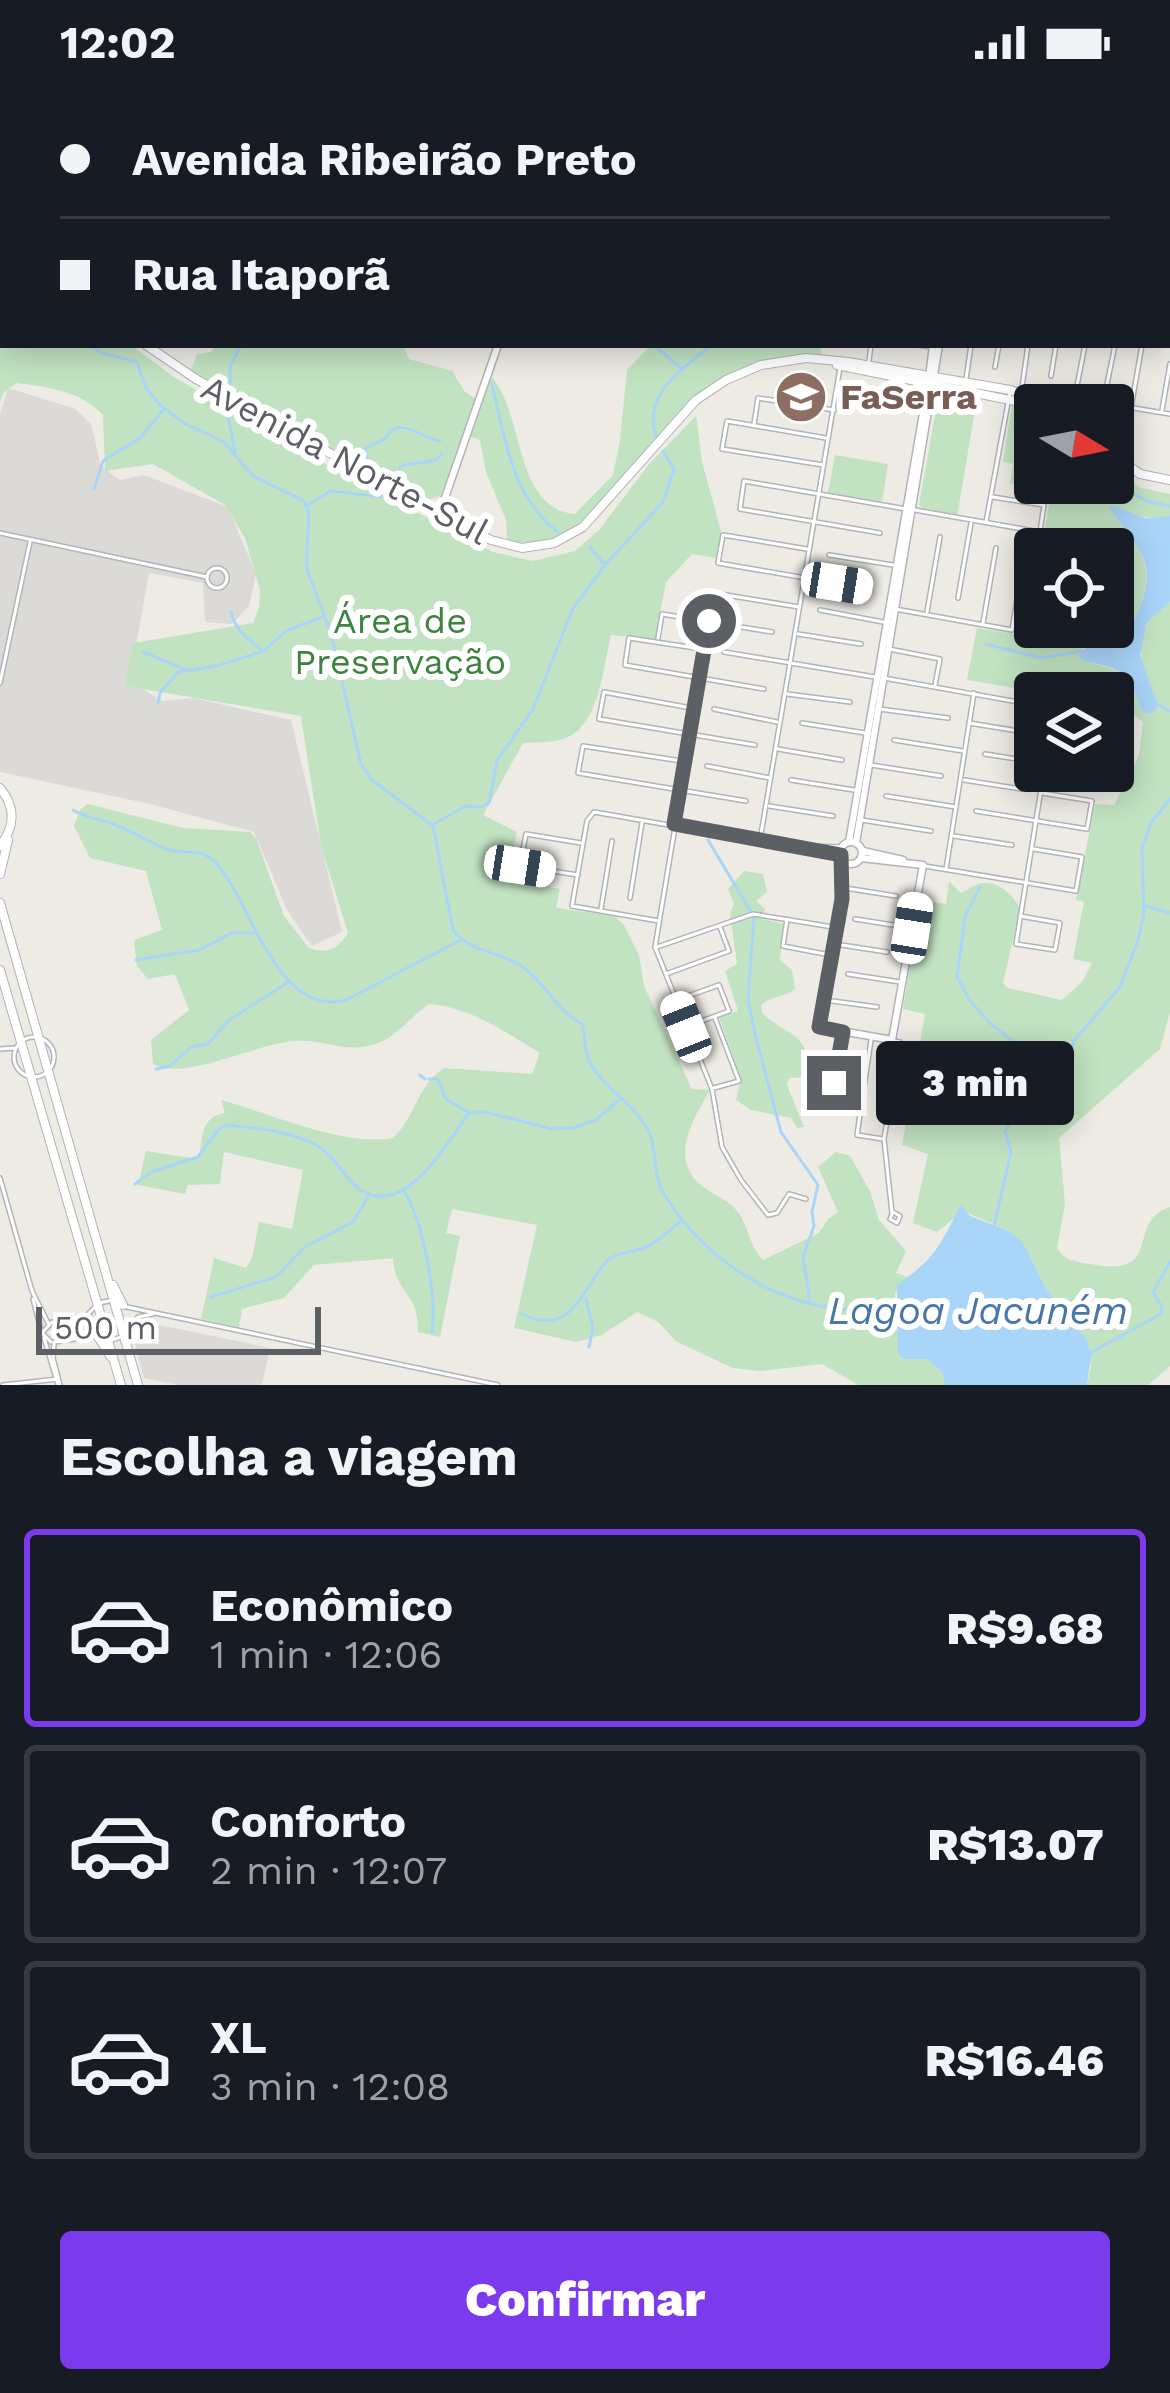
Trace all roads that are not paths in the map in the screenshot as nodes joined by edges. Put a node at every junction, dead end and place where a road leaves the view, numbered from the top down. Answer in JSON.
{"nodes":[{"id":1,"x":147,"y":348,"type":"edge"},
{"id":2,"x":496,"y":348,"type":"edge"},
{"id":3,"x":871,"y":348,"type":"edge"},
{"id":4,"x":935,"y":348,"type":"edge"},
{"id":5,"x":970,"y":348,"type":"edge"},
{"id":6,"x":998,"y":348,"type":"edge"},
{"id":7,"x":1028,"y":348,"type":"edge"},
{"id":8,"x":1056,"y":348,"type":"edge"},
{"id":9,"x":1083,"y":348,"type":"edge"},
{"id":10,"x":1113,"y":348,"type":"edge"},
{"id":11,"x":1141,"y":348,"type":"edge"},
{"id":12,"x":844,"y":364,"type":"junction"},
{"id":13,"x":1170,"y":364,"type":"edge"},
{"id":14,"x":868,"y":366,"type":"junction"},
{"id":15,"x":995,"y":367,"type":"dead end"},
{"id":16,"x":1051,"y":376,"type":"dead end"},
{"id":17,"x":916,"y":377,"type":"junction"},
{"id":18,"x":935,"y":381,"type":"junction"},
{"id":19,"x":965,"y":382,"type":"junction"},
{"id":20,"x":1168,"y":383,"type":"edge"},
{"id":21,"x":1023,"y":384,"type":"edge"},
{"id":22,"x":1077,"y":384,"type":"edge"},
{"id":23,"x":1107,"y":384,"type":"dead end"},
{"id":24,"x":1134,"y":391,"type":"edge"},
{"id":25,"x":1014,"y":392,"type":"edge"},
{"id":26,"x":1010,"y":394,"type":"junction"},
{"id":27,"x":1014,"y":395,"type":"edge"},
{"id":28,"x":1014,"y":396,"type":"edge"},
{"id":29,"x":1134,"y":408,"type":"edge"},
{"id":30,"x":834,"y":410,"type":"junction"},
{"id":31,"x":1162,"y":412,"type":"junction"},
{"id":32,"x":1170,"y":414,"type":"edge"},
{"id":33,"x":754,"y":425,"type":"junction"},
{"id":34,"x":829,"y":438,"type":"junction"},
{"id":35,"x":824,"y":465,"type":"junction"},
{"id":36,"x":1134,"y":474,"type":"edge"},
{"id":37,"x":1170,"y":482,"type":"edge"},
{"id":38,"x":819,"y":494,"type":"junction"},
{"id":39,"x":993,"y":497,"type":"junction"},
{"id":40,"x":909,"y":510,"type":"junction"},
{"id":41,"x":437,"y":514,"type":"junction"},
{"id":42,"x":971,"y":520,"type":"junction"},
{"id":43,"x":814,"y":521,"type":"junction"},
{"id":44,"x":986,"y":522,"type":"junction"},
{"id":45,"x":1018,"y":528,"type":"edge"},
{"id":46,"x":1041,"y":528,"type":"edge"},
{"id":47,"x":0,"y":533,"type":"edge"},
{"id":48,"x":880,"y":533,"type":"dead end"},
{"id":49,"x":940,"y":537,"type":"dead end"},
{"id":50,"x":30,"y":540,"type":"junction"},
{"id":51,"x":995,"y":548,"type":"dead end"},
{"id":52,"x":809,"y":550,"type":"junction"},
{"id":53,"x":830,"y":555,"type":"dead end"},
{"id":54,"x":897,"y":566,"type":"junction"},
{"id":55,"x":207,"y":577,"type":"dead end"},
{"id":56,"x":804,"y":578,"type":"junction"},
{"id":57,"x":870,"y":589,"type":"dead end"},
{"id":58,"x":958,"y":598,"type":"dead end"},
{"id":59,"x":893,"y":605,"type":"junction"},
{"id":60,"x":799,"y":607,"type":"junction"},
{"id":61,"x":820,"y":610,"type":"dead end"},
{"id":62,"x":926,"y":615,"type":"junction"},
{"id":63,"x":1014,"y":616,"type":"edge"},
{"id":64,"x":709,"y":621,"type":"junction"},
{"id":65,"x":982,"y":625,"type":"junction"},
{"id":66,"x":888,"y":629,"type":"junction"},
{"id":67,"x":772,"y":632,"type":"dead end"},
{"id":68,"x":796,"y":633,"type":"junction"},
{"id":69,"x":658,"y":642,"type":"junction"},
{"id":70,"x":861,"y":644,"type":"dead end"},
{"id":71,"x":704,"y":649,"type":"junction"},
{"id":72,"x":889,"y":649,"type":"junction"},
{"id":73,"x":724,"y":652,"type":"dead end"},
{"id":74,"x":790,"y":665,"type":"junction"},
{"id":75,"x":881,"y":677,"type":"junction"},
{"id":76,"x":699,"y":678,"type":"junction"},
{"id":77,"x":0,"y":682,"type":"edge"},
{"id":78,"x":934,"y":687,"type":"junction"},
{"id":79,"x":764,"y":689,"type":"dead end"},
{"id":80,"x":974,"y":693,"type":"junction"},
{"id":81,"x":786,"y":694,"type":"junction"},
{"id":82,"x":1014,"y":701,"type":"edge"},
{"id":83,"x":850,"y":702,"type":"dead end"},
{"id":84,"x":694,"y":708,"type":"junction"},
{"id":85,"x":875,"y":708,"type":"junction"},
{"id":86,"x":714,"y":709,"type":"dead end"},
{"id":87,"x":948,"y":718,"type":"dead end"},
{"id":88,"x":780,"y":722,"type":"junction"},
{"id":89,"x":802,"y":723,"type":"dead end"},
{"id":90,"x":969,"y":723,"type":"junction"},
{"id":91,"x":1014,"y":730,"type":"edge"},
{"id":92,"x":690,"y":734,"type":"junction"},
{"id":93,"x":868,"y":734,"type":"junction"},
{"id":94,"x":894,"y":740,"type":"dead end"},
{"id":95,"x":755,"y":745,"type":"dead end"},
{"id":96,"x":776,"y":748,"type":"junction"},
{"id":97,"x":965,"y":751,"type":"junction"},
{"id":98,"x":985,"y":754,"type":"dead end"},
{"id":99,"x":1014,"y":759,"type":"edge"},
{"id":100,"x":842,"y":760,"type":"dead end"},
{"id":101,"x":685,"y":761,"type":"junction"},
{"id":102,"x":870,"y":764,"type":"junction"},
{"id":103,"x":707,"y":766,"type":"dead end"},
{"id":104,"x":941,"y":776,"type":"dead end"},
{"id":105,"x":771,"y":778,"type":"junction"},
{"id":106,"x":791,"y":779,"type":"dead end"},
{"id":107,"x":960,"y":780,"type":"junction"},
{"id":108,"x":0,"y":788,"type":"edge"},
{"id":109,"x":1014,"y":788,"type":"edge"},
{"id":110,"x":680,"y":789,"type":"junction"},
{"id":111,"x":858,"y":790,"type":"junction"},
{"id":112,"x":1041,"y":793,"type":"joint"},
{"id":113,"x":886,"y":796,"type":"dead end"},
{"id":114,"x":746,"y":801,"type":"dead end"},
{"id":115,"x":766,"y":805,"type":"junction"},
{"id":116,"x":956,"y":807,"type":"junction"},
{"id":117,"x":976,"y":811,"type":"dead end"},
{"id":118,"x":832,"y":816,"type":"dead end"},
{"id":119,"x":643,"y":819,"type":"junction"},
{"id":120,"x":860,"y":820,"type":"junction"},
{"id":121,"x":1036,"y":821,"type":"junction"},
{"id":122,"x":674,"y":824,"type":"junction"},
{"id":123,"x":10,"y":829,"type":"junction"},
{"id":124,"x":931,"y":831,"type":"dead end"},
{"id":125,"x":951,"y":835,"type":"junction"},
{"id":126,"x":760,"y":840,"type":"junction"},
{"id":127,"x":612,"y":841,"type":"dead end"},
{"id":128,"x":583,"y":844,"type":"junction"},
{"id":129,"x":1012,"y":845,"type":"dead end"},
{"id":130,"x":0,"y":846,"type":"edge"},
{"id":131,"x":1032,"y":849,"type":"junction"},
{"id":132,"x":847,"y":852,"type":"junction"},
{"id":133,"x":862,"y":855,"type":"junction"},
{"id":134,"x":923,"y":865,"type":"junction"},
{"id":135,"x":946,"y":869,"type":"junction"},
{"id":136,"x":0,"y":874,"type":"edge"},
{"id":137,"x":578,"y":875,"type":"junction"},
{"id":138,"x":1027,"y":883,"type":"junction"},
{"id":139,"x":843,"y":888,"type":"junction"},
{"id":140,"x":896,"y":896,"type":"dead end"},
{"id":141,"x":630,"y":898,"type":"dead end"},
{"id":142,"x":0,"y":903,"type":"edge"},
{"id":143,"x":601,"y":911,"type":"junction"},
{"id":144,"x":1021,"y":916,"type":"junction"},
{"id":145,"x":788,"y":919,"type":"junction"},
{"id":146,"x":855,"y":919,"type":"dead end"},
{"id":147,"x":659,"y":921,"type":"junction"},
{"id":148,"x":719,"y":925,"type":"junction"},
{"id":149,"x":836,"y":928,"type":"junction"},
{"id":150,"x":912,"y":928,"type":"junction"},
{"id":151,"x":833,"y":944,"type":"junction"},
{"id":152,"x":655,"y":947,"type":"junction"},
{"id":153,"x":887,"y":952,"type":"dead end"},
{"id":154,"x":831,"y":956,"type":"junction"},
{"id":155,"x":0,"y":970,"type":"edge"},
{"id":156,"x":848,"y":974,"type":"dead end"},
{"id":157,"x":664,"y":975,"type":"junction"},
{"id":158,"x":903,"y":982,"type":"junction"},
{"id":159,"x":824,"y":1000,"type":"junction"},
{"id":160,"x":676,"y":1001,"type":"junction"},
{"id":161,"x":877,"y":1007,"type":"dead end"},
{"id":162,"x":715,"y":1017,"type":"junction"},
{"id":163,"x":686,"y":1027,"type":"junction"},
{"id":164,"x":843,"y":1032,"type":"junction"},
{"id":165,"x":37,"y":1037,"type":"junction"},
{"id":166,"x":871,"y":1037,"type":"junction"},
{"id":167,"x":896,"y":1041,"type":"junction"},
{"id":168,"x":18,"y":1045,"type":"junction"},
{"id":169,"x":2,"y":1049,"type":"edge"},
{"id":170,"x":14,"y":1058,"type":"junction"},
{"id":171,"x":47,"y":1072,"type":"junction"},
{"id":172,"x":31,"y":1077,"type":"junction"},
{"id":173,"x":862,"y":1088,"type":"junction"},
{"id":174,"x":712,"y":1089,"type":"junction"},
{"id":175,"x":884,"y":1139,"type":"junction"},
{"id":176,"x":0,"y":1178,"type":"edge"},
{"id":177,"x":806,"y":1199,"type":"dead end"},
{"id":178,"x":892,"y":1213,"type":"dead end"},
{"id":179,"x":32,"y":1292,"type":"junction"},
{"id":180,"x":121,"y":1304,"type":"junction"},
{"id":181,"x":95,"y":1307,"type":"junction"},
{"id":182,"x":161,"y":1313,"type":"junction"},
{"id":183,"x":56,"y":1322,"type":"junction"},
{"id":184,"x":48,"y":1323,"type":"junction"},
{"id":185,"x":127,"y":1332,"type":"junction"},
{"id":186,"x":43,"y":1335,"type":"junction"},
{"id":187,"x":101,"y":1339,"type":"junction"},
{"id":188,"x":56,"y":1342,"type":"junction"},
{"id":189,"x":57,"y":1382,"type":"edge"},
{"id":190,"x":3,"y":1385,"type":"edge"},
{"id":191,"x":121,"y":1385,"type":"edge"},
{"id":192,"x":138,"y":1385,"type":"edge"},
{"id":193,"x":498,"y":1385,"type":"edge"}],
"edges":[{"from":1,"to":41,"type":"main road","name":"Avenida Norte-Sul"},
{"from":2,"to":41,"type":"street"},
{"from":3,"to":14,"type":"street"},
{"from":4,"to":18,"type":"street"},
{"from":5,"to":19,"type":"street"},
{"from":6,"to":15,"type":"street"},
{"from":7,"to":21,"type":"street"},
{"from":8,"to":16,"type":"street"},
{"from":9,"to":22,"type":"street"},
{"from":10,"to":23,"type":"street"},
{"from":11,"to":24,"type":"street"},
{"from":12,"to":14,"type":"main road","name":"Avenida Norte-Sul"},
{"from":12,"to":17,"type":"main road","name":"Avenida Norte-Sul"},
{"from":12,"to":30,"type":"street"},
{"from":12,"to":41,"type":"main road","name":"Avenida Norte-Sul"},
{"from":13,"to":20,"type":"street"},
{"from":14,"to":17,"type":"main road","name":"Avenida Norte-Sul"},
{"from":17,"to":18,"type":"main road","name":"Avenida Norte-Sul"},
{"from":17,"to":18,"type":"main road"},
{"from":18,"to":19,"type":"main road","name":"Avenida Norte-Sul"},
{"from":18,"to":26,"type":"main road","name":"Avenida Norte-Sul"},
{"from":18,"to":40,"type":"street"},
{"from":19,"to":26,"type":"main road","name":"Avenida Norte-Sul"},
{"from":20,"to":31,"type":"street"},
{"from":25,"to":26,"type":"street"},
{"from":26,"to":27,"type":"main road","name":"Avenida Norte-Sul"},
{"from":26,"to":28,"type":"main road","name":"Avenida Norte-Sul"},
{"from":26,"to":39,"type":"street"},
{"from":29,"to":31,"type":"street"},
{"from":30,"to":33,"type":"street"},
{"from":30,"to":34,"type":"street"},
{"from":31,"to":32,"type":"street"},
{"from":33,"to":34,"type":"street"},
{"from":33,"to":35,"type":"street"},
{"from":34,"to":35,"type":"street"},
{"from":35,"to":38,"type":"street"},
{"from":36,"to":37,"type":"main road"},
{"from":38,"to":40,"type":"street"},
{"from":38,"to":43,"type":"street"},
{"from":38,"to":43,"type":"street"},
{"from":39,"to":44,"type":"street"},
{"from":39,"to":46,"type":"street"},
{"from":40,"to":42,"type":"street"},
{"from":40,"to":54,"type":"street"},
{"from":40,"to":59,"type":"street"},
{"from":42,"to":44,"type":"street"},
{"from":42,"to":58,"type":"street"},
{"from":43,"to":48,"type":"street"},
{"from":43,"to":52,"type":"street"},
{"from":44,"to":45,"type":"street"},
{"from":47,"to":50,"type":"street"},
{"from":49,"to":62,"type":"street"},
{"from":50,"to":55,"type":"street"},
{"from":50,"to":77,"type":"street"},
{"from":51,"to":65,"type":"street"},
{"from":52,"to":56,"type":"street"},
{"from":52,"to":56,"type":"street"},
{"from":53,"to":54,"type":"street"},
{"from":54,"to":59,"type":"street"},
{"from":56,"to":57,"type":"street"},
{"from":56,"to":60,"type":"street"},
{"from":59,"to":62,"type":"street"},
{"from":59,"to":66,"type":"street"},
{"from":59,"to":66,"type":"street"},
{"from":60,"to":64,"type":"street"},
{"from":60,"to":68,"type":"street"},
{"from":61,"to":66,"type":"street"},
{"from":62,"to":65,"type":"street"},
{"from":63,"to":65,"type":"street"},
{"from":64,"to":67,"type":"street"},
{"from":64,"to":69,"type":"street"},
{"from":64,"to":71,"type":"street"},
{"from":66,"to":72,"type":"street"},
{"from":66,"to":75,"type":"street"},
{"from":68,"to":70,"type":"street"},
{"from":68,"to":74,"type":"street"},
{"from":69,"to":71,"type":"street"},
{"from":69,"to":76,"type":"street"},
{"from":71,"to":76,"type":"street"},
{"from":72,"to":75,"type":"street"},
{"from":72,"to":78,"type":"street"},
{"from":73,"to":74,"type":"street"},
{"from":74,"to":75,"type":"street"},
{"from":74,"to":81,"type":"street"},
{"from":75,"to":78,"type":"street"},
{"from":75,"to":85,"type":"street"},
{"from":76,"to":79,"type":"street"},
{"from":76,"to":84,"type":"street"},
{"from":78,"to":80,"type":"street"},
{"from":80,"to":82,"type":"street"},
{"from":80,"to":90,"type":"street"},
{"from":81,"to":83,"type":"street"},
{"from":81,"to":88,"type":"street"},
{"from":84,"to":92,"type":"street"},
{"from":84,"to":92,"type":"street"},
{"from":85,"to":87,"type":"street"},
{"from":85,"to":93,"type":"street"},
{"from":85,"to":102,"type":"street"},
{"from":86,"to":88,"type":"street"},
{"from":88,"to":96,"type":"street"},
{"from":89,"to":93,"type":"street"},
{"from":90,"to":91,"type":"street"},
{"from":90,"to":97,"type":"street"},
{"from":92,"to":95,"type":"street"},
{"from":92,"to":101,"type":"street"},
{"from":93,"to":111,"type":"street"},
{"from":94,"to":97,"type":"street"},
{"from":96,"to":100,"type":"street"},
{"from":96,"to":105,"type":"street"},
{"from":97,"to":107,"type":"street"},
{"from":98,"to":99,"type":"street"},
{"from":101,"to":110,"type":"street"},
{"from":101,"to":110,"type":"street"},
{"from":102,"to":104,"type":"street"},
{"from":102,"to":120,"type":"street"},
{"from":103,"to":105,"type":"street"},
{"from":105,"to":115,"type":"street"},
{"from":106,"to":111,"type":"street"},
{"from":107,"to":109,"type":"street"},
{"from":107,"to":116,"type":"street"},
{"from":108,"to":123,"type":"main road"},
{"from":110,"to":114,"type":"street"},
{"from":110,"to":122,"type":"street"},
{"from":111,"to":132,"type":"street"},
{"from":112,"to":121,"type":"street"},
{"from":112,"to":121,"type":"street"},
{"from":113,"to":116,"type":"street"},
{"from":115,"to":118,"type":"street"},
{"from":115,"to":126,"type":"street"},
{"from":116,"to":125,"type":"street"},
{"from":117,"to":121,"type":"street"},
{"from":119,"to":122,"type":"street"},
{"from":119,"to":128,"type":"street"},
{"from":119,"to":141,"type":"street"},
{"from":120,"to":124,"type":"street"},
{"from":120,"to":132,"type":"street"},
{"from":121,"to":131,"type":"street"},
{"from":122,"to":126,"type":"street"},
{"from":122,"to":147,"type":"street"},
{"from":123,"to":130,"type":"main road"},
{"from":123,"to":136,"type":"main road"},
{"from":125,"to":129,"type":"street"},
{"from":125,"to":135,"type":"street"},
{"from":126,"to":132,"type":"street"},
{"from":127,"to":143,"type":"street"},
{"from":128,"to":137,"type":"street"},
{"from":128,"to":137,"type":"street"},
{"from":131,"to":138,"type":"street"},
{"from":131,"to":138,"type":"street"},
{"from":132,"to":133,"type":"street"},
{"from":132,"to":133,"type":"street"},
{"from":132,"to":139,"type":"street"},
{"from":133,"to":134,"type":"street"},
{"from":134,"to":135,"type":"street"},
{"from":134,"to":150,"type":"street"},
{"from":135,"to":138,"type":"street"},
{"from":137,"to":143,"type":"street"},
{"from":138,"to":144,"type":"street"},
{"from":139,"to":140,"type":"street"},
{"from":139,"to":149,"type":"street"},
{"from":142,"to":165,"type":"main road"},
{"from":143,"to":147,"type":"street"},
{"from":144,"to":144,"type":"street"},
{"from":145,"to":148,"type":"street"},
{"from":145,"to":149,"type":"street"},
{"from":145,"to":154,"type":"street"},
{"from":146,"to":150,"type":"street"},
{"from":147,"to":152,"type":"street"},
{"from":148,"to":152,"type":"street"},
{"from":148,"to":157,"type":"street"},
{"from":149,"to":151,"type":"street"},
{"from":150,"to":158,"type":"street"},
{"from":151,"to":153,"type":"street"},
{"from":151,"to":154,"type":"street"},
{"from":152,"to":157,"type":"street"},
{"from":154,"to":159,"type":"street"},
{"from":155,"to":168,"type":"main road"},
{"from":156,"to":158,"type":"street"},
{"from":157,"to":160,"type":"street"},
{"from":158,"to":167,"type":"street"},
{"from":159,"to":161,"type":"street"},
{"from":159,"to":164,"type":"street"},
{"from":160,"to":162,"type":"street"},
{"from":160,"to":163,"type":"street"},
{"from":162,"to":163,"type":"street"},
{"from":162,"to":174,"type":"street"},
{"from":163,"to":174,"type":"street"},
{"from":164,"to":166,"type":"street"},
{"from":164,"to":173,"type":"street"},
{"from":165,"to":168,"type":"street"},
{"from":165,"to":171,"type":"main road"},
{"from":166,"to":167,"type":"street"},
{"from":166,"to":173,"type":"street"},
{"from":167,"to":175,"type":"street"},
{"from":168,"to":169,"type":"street"},
{"from":168,"to":170,"type":"street"},
{"from":168,"to":172,"type":"main road"},
{"from":169,"to":170,"type":"street"},
{"from":170,"to":172,"type":"street"},
{"from":171,"to":172,"type":"street"},
{"from":171,"to":180,"type":"main road"},
{"from":172,"to":181,"type":"main road"},
{"from":173,"to":175,"type":"street"},
{"from":174,"to":177,"type":"street"},
{"from":175,"to":178,"type":"street"},
{"from":176,"to":179,"type":"street"},
{"from":179,"to":184,"type":"street"},
{"from":179,"to":186,"type":"street"},
{"from":180,"to":181,"type":"street"},
{"from":180,"to":182,"type":"street"},
{"from":180,"to":185,"type":"main road"},
{"from":181,"to":183,"type":"street"},
{"from":181,"to":187,"type":"main road"},
{"from":182,"to":185,"type":"street"},
{"from":182,"to":193,"type":"street"},
{"from":183,"to":184,"type":"street"},
{"from":183,"to":188,"type":"street"},
{"from":184,"to":186,"type":"street"},
{"from":185,"to":187,"type":"street"},
{"from":185,"to":192,"type":"main road"},
{"from":186,"to":188,"type":"street"},
{"from":186,"to":189,"type":"street"},
{"from":187,"to":188,"type":"street"},
{"from":187,"to":191,"type":"main road"},
{"from":188,"to":189,"type":"street"},
{"from":189,"to":190,"type":"street"}]}
